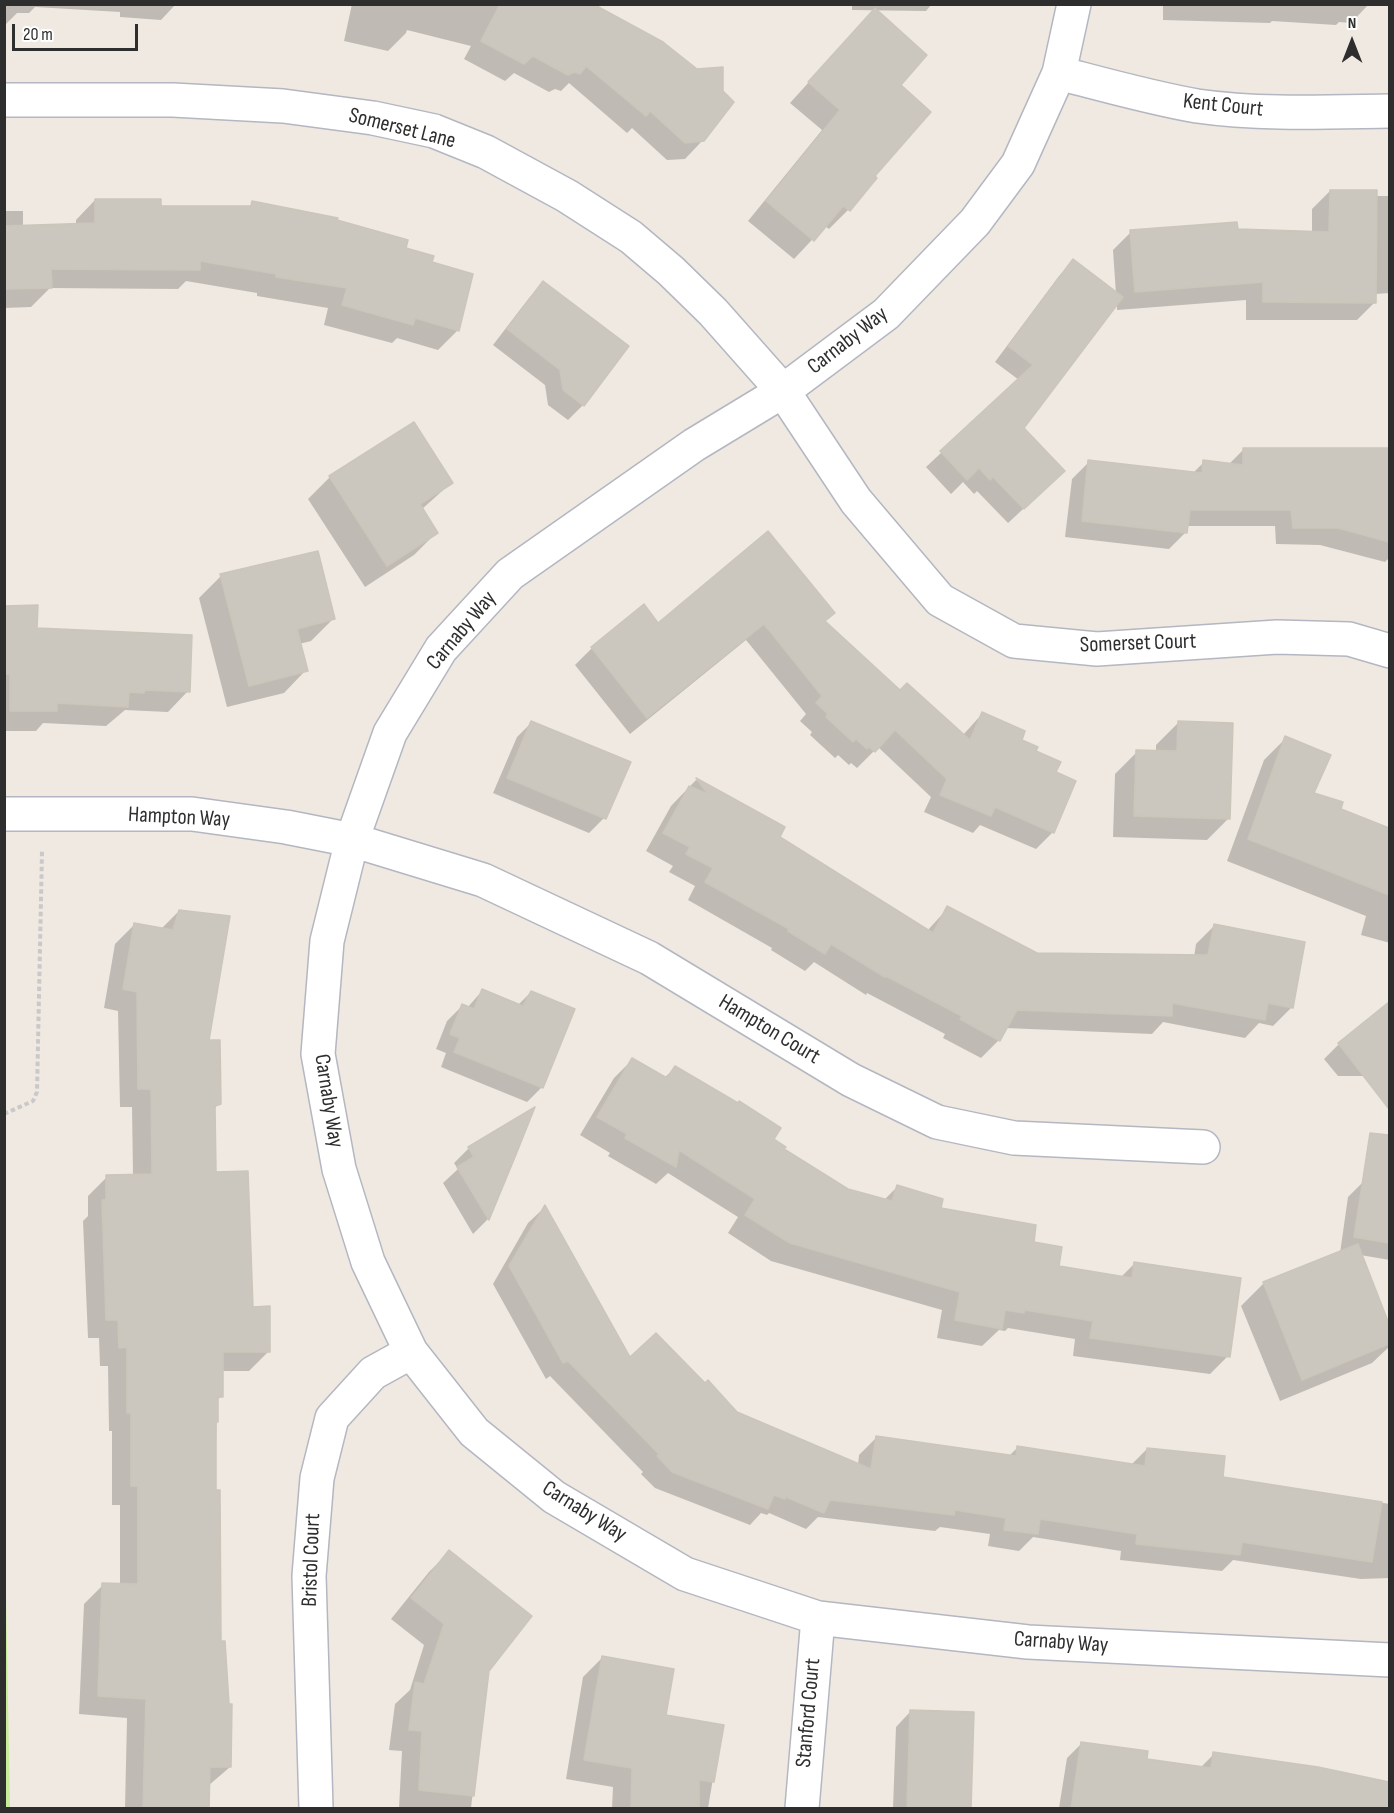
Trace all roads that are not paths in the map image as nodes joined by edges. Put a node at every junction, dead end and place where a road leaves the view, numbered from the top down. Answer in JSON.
{"nodes":[{"id":1,"x":1074,"y":4,"type":"edge"},
{"id":2,"x":1059,"y":73,"type":"junction"},
{"id":3,"x":4,"y":100,"type":"edge"},
{"id":4,"x":1389,"y":111,"type":"edge"},
{"id":5,"x":783,"y":391,"type":"junction"},
{"id":6,"x":1389,"y":651,"type":"edge"},
{"id":7,"x":4,"y":814,"type":"edge"},
{"id":8,"x":352,"y":840,"type":"junction"},
{"id":9,"x":1203,"y":1147,"type":"dead end"},
{"id":10,"x":411,"y":1352,"type":"junction"},
{"id":11,"x":818,"y":1618,"type":"junction"},
{"id":12,"x":1389,"y":1660,"type":"edge"},
{"id":13,"x":316,"y":1809,"type":"edge"},
{"id":14,"x":802,"y":1809,"type":"edge"}],
"edges":[{"from":1,"to":2,"type":"street","name":"Carnaby Way"},
{"from":2,"to":4,"type":"street","name":"Kent Court"},
{"from":2,"to":5,"type":"street","name":"Carnaby Way"},
{"from":3,"to":5,"type":"street","name":"Somerset Lane"},
{"from":5,"to":6,"type":"street","name":"Somerset Court"},
{"from":5,"to":8,"type":"street","name":"Carnaby Way"},
{"from":7,"to":8,"type":"street","name":"Hampton Way"},
{"from":8,"to":9,"type":"street","name":"Hampton Court"},
{"from":8,"to":10,"type":"street","name":"Carnaby Way"},
{"from":10,"to":11,"type":"street","name":"Carnaby Way"},
{"from":10,"to":13,"type":"street","name":"Bristol Court"},
{"from":11,"to":12,"type":"street","name":"Carnaby Way"},
{"from":11,"to":14,"type":"street","name":"Stanford Court"}]}
